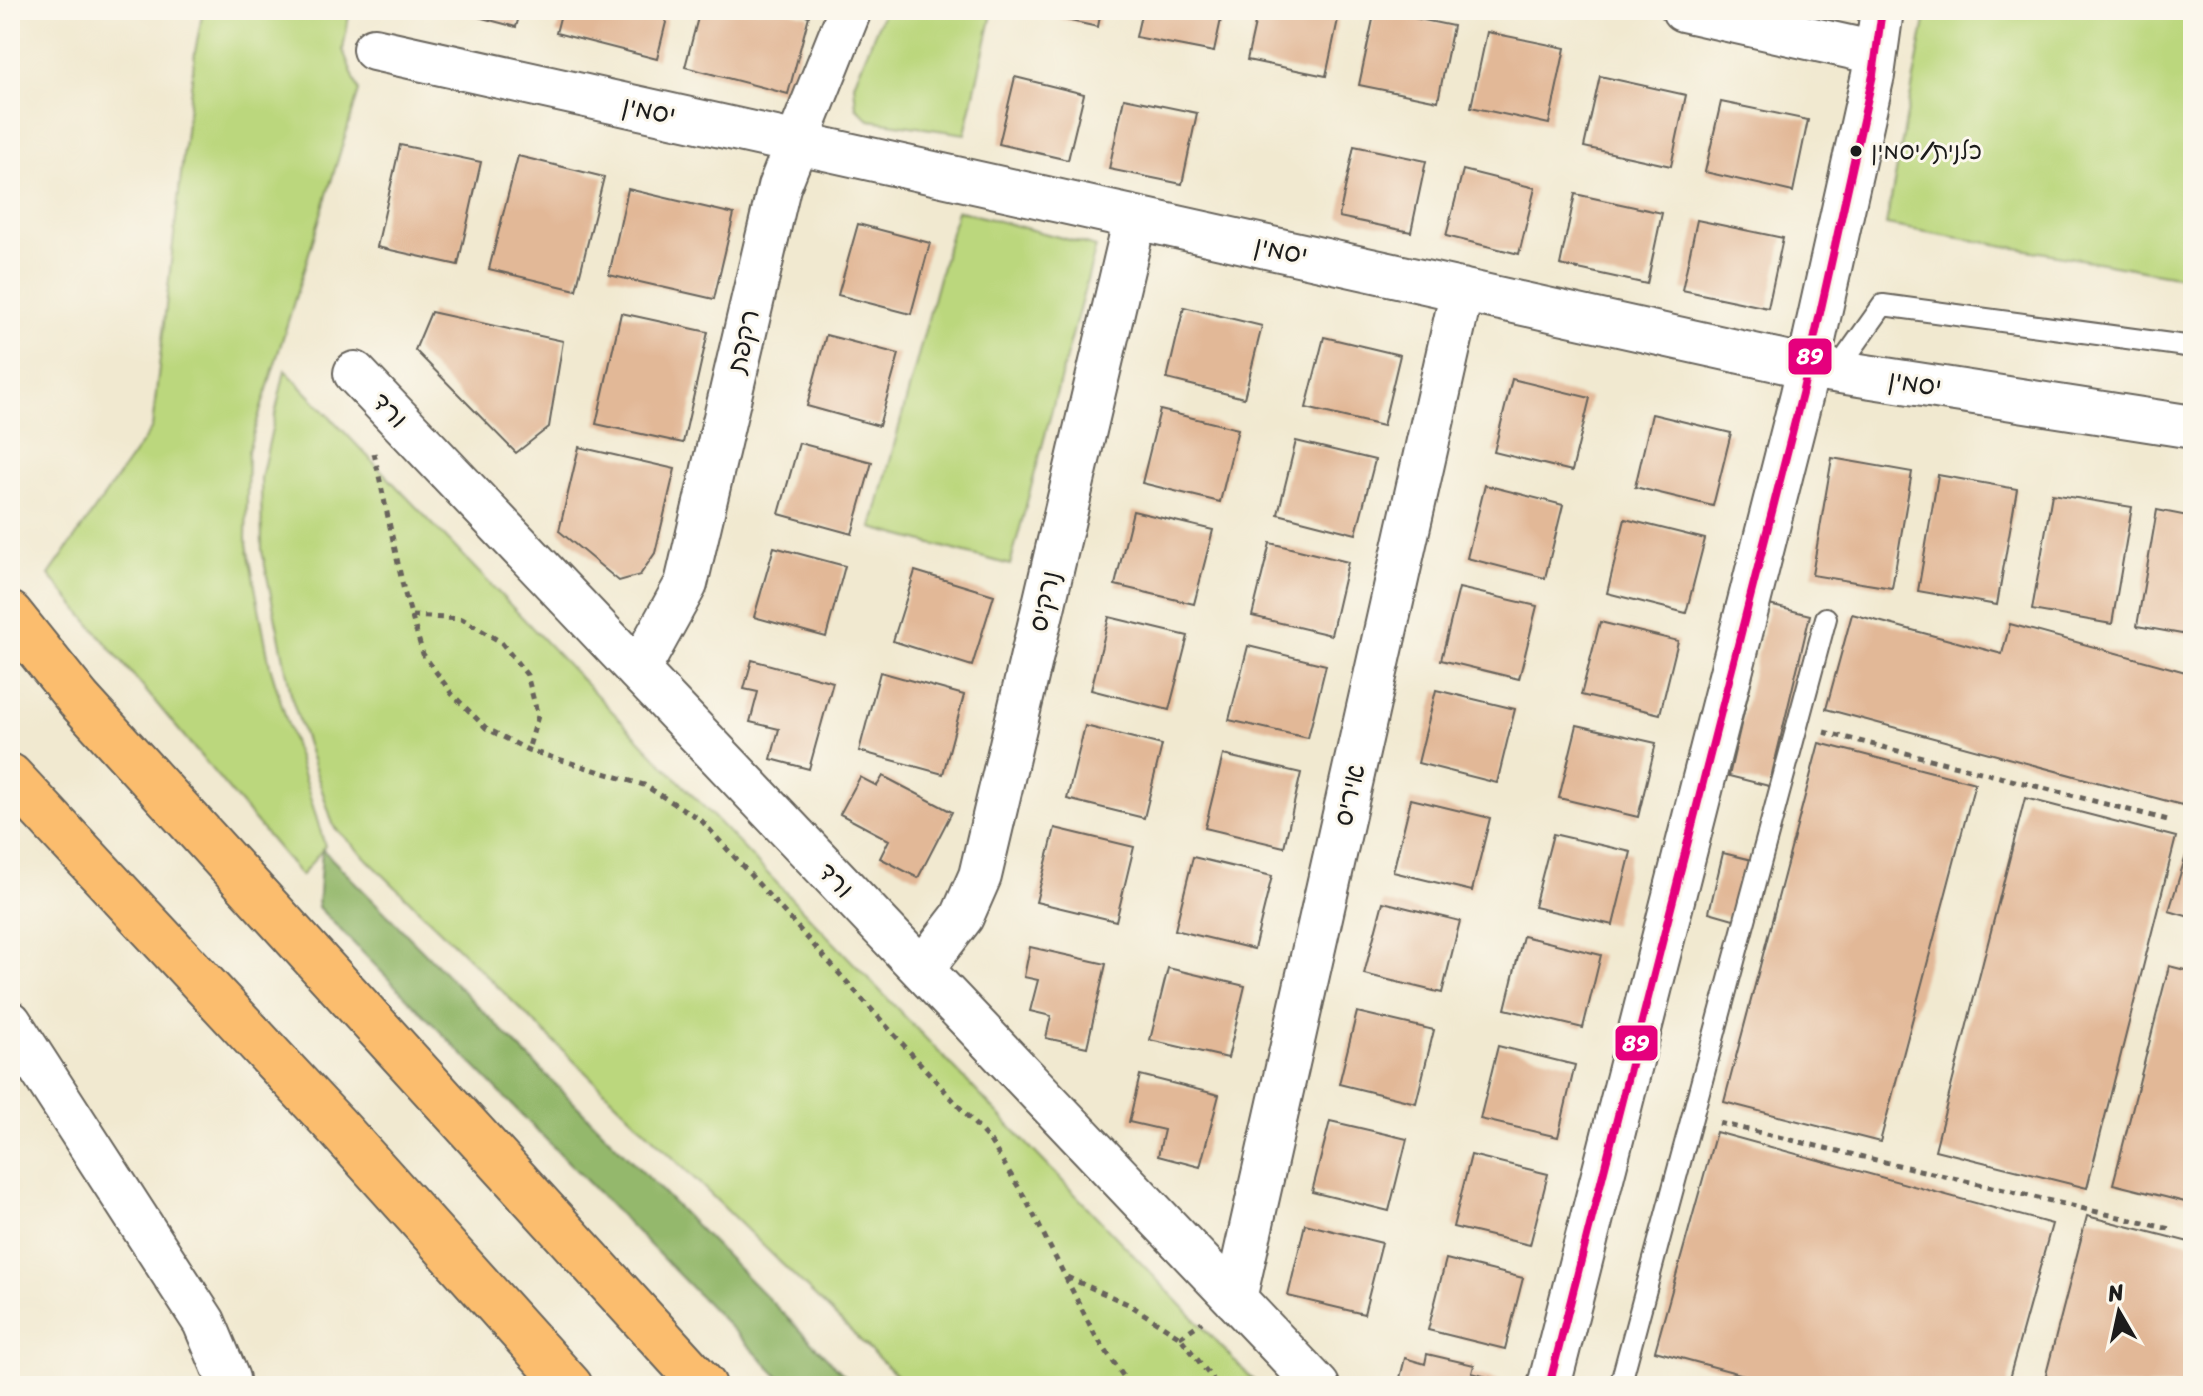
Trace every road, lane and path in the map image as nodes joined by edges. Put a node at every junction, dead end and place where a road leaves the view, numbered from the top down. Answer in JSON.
{"nodes":[{"id":1,"x":850,"y":10,"type":"edge"},
{"id":2,"x":1683,"y":10,"type":"edge"},
{"id":3,"x":1882,"y":10,"type":"edge"},
{"id":4,"x":374,"y":49,"type":"dead end"},
{"id":5,"x":1876,"y":53,"type":"junction"},
{"id":6,"x":798,"y":143,"type":"junction"},
{"id":7,"x":1135,"y":218,"type":"junction"},
{"id":8,"x":1462,"y":290,"type":"junction"},
{"id":9,"x":2193,"y":347,"type":"edge"},
{"id":10,"x":1822,"y":369,"type":"junction"},
{"id":11,"x":362,"y":380,"type":"joint"},
{"id":12,"x":2193,"y":427,"type":"edge"},
{"id":13,"x":10,"y":614,"type":"edge"},
{"id":14,"x":412,"y":616,"type":"junction"},
{"id":15,"x":1826,"y":618,"type":"dead end"},
{"id":16,"x":638,"y":671,"type":"junction"},
{"id":17,"x":1798,"y":725,"type":"junction"},
{"id":18,"x":528,"y":750,"type":"junction"},
{"id":19,"x":10,"y":776,"type":"edge"},
{"id":20,"x":2172,"y":821,"type":"dead end"},
{"id":21,"x":922,"y":969,"type":"junction"},
{"id":22,"x":10,"y":1022,"type":"edge"},
{"id":23,"x":1692,"y":1117,"type":"junction"},
{"id":24,"x":2170,"y":1229,"type":"dead end"},
{"id":25,"x":1065,"y":1276,"type":"junction"},
{"id":26,"x":1235,"y":1299,"type":"junction"},
{"id":27,"x":227,"y":1386,"type":"edge"},
{"id":28,"x":570,"y":1386,"type":"edge"},
{"id":29,"x":704,"y":1386,"type":"edge"},
{"id":30,"x":1130,"y":1386,"type":"edge"},
{"id":31,"x":1218,"y":1386,"type":"edge"},
{"id":32,"x":1318,"y":1386,"type":"edge"},
{"id":33,"x":1549,"y":1386,"type":"edge"},
{"id":34,"x":1620,"y":1386,"type":"edge"}],
"edges":[{"from":1,"to":6,"type":"street","name":"רקפת"},
{"from":2,"to":5,"type":"street"},
{"from":3,"to":5,"type":"street"},
{"from":4,"to":6,"type":"street","name":"יסמין"},
{"from":5,"to":10,"type":"street"},
{"from":6,"to":7,"type":"street","name":"יסמין"},
{"from":6,"to":16,"type":"street","name":"רקפת"},
{"from":7,"to":8,"type":"street","name":"יסמין"},
{"from":7,"to":21,"type":"street","name":"נרקיס"},
{"from":8,"to":10,"type":"street","name":"יסמין"},
{"from":8,"to":26,"type":"street","name":"איריס"},
{"from":9,"to":10,"type":"lane"},
{"from":10,"to":12,"type":"street","name":"יסמין"},
{"from":10,"to":33,"type":"street"},
{"from":11,"to":14,"type":"path"},
{"from":11,"to":16,"type":"street","name":"ורד"},
{"from":13,"to":29,"type":"highway"},
{"from":14,"to":18,"type":"path"},
{"from":14,"to":18,"type":"path"},
{"from":15,"to":17,"type":"lane"},
{"from":16,"to":21,"type":"street","name":"ורד"},
{"from":17,"to":20,"type":"path"},
{"from":17,"to":23,"type":"lane"},
{"from":18,"to":25,"type":"path"},
{"from":19,"to":28,"type":"highway"},
{"from":21,"to":26,"type":"street","name":"ורד"},
{"from":22,"to":27,"type":"street"},
{"from":23,"to":24,"type":"path"},
{"from":23,"to":34,"type":"lane"},
{"from":25,"to":30,"type":"path"},
{"from":25,"to":31,"type":"path"},
{"from":26,"to":32,"type":"street","name":"ורד"}]}
